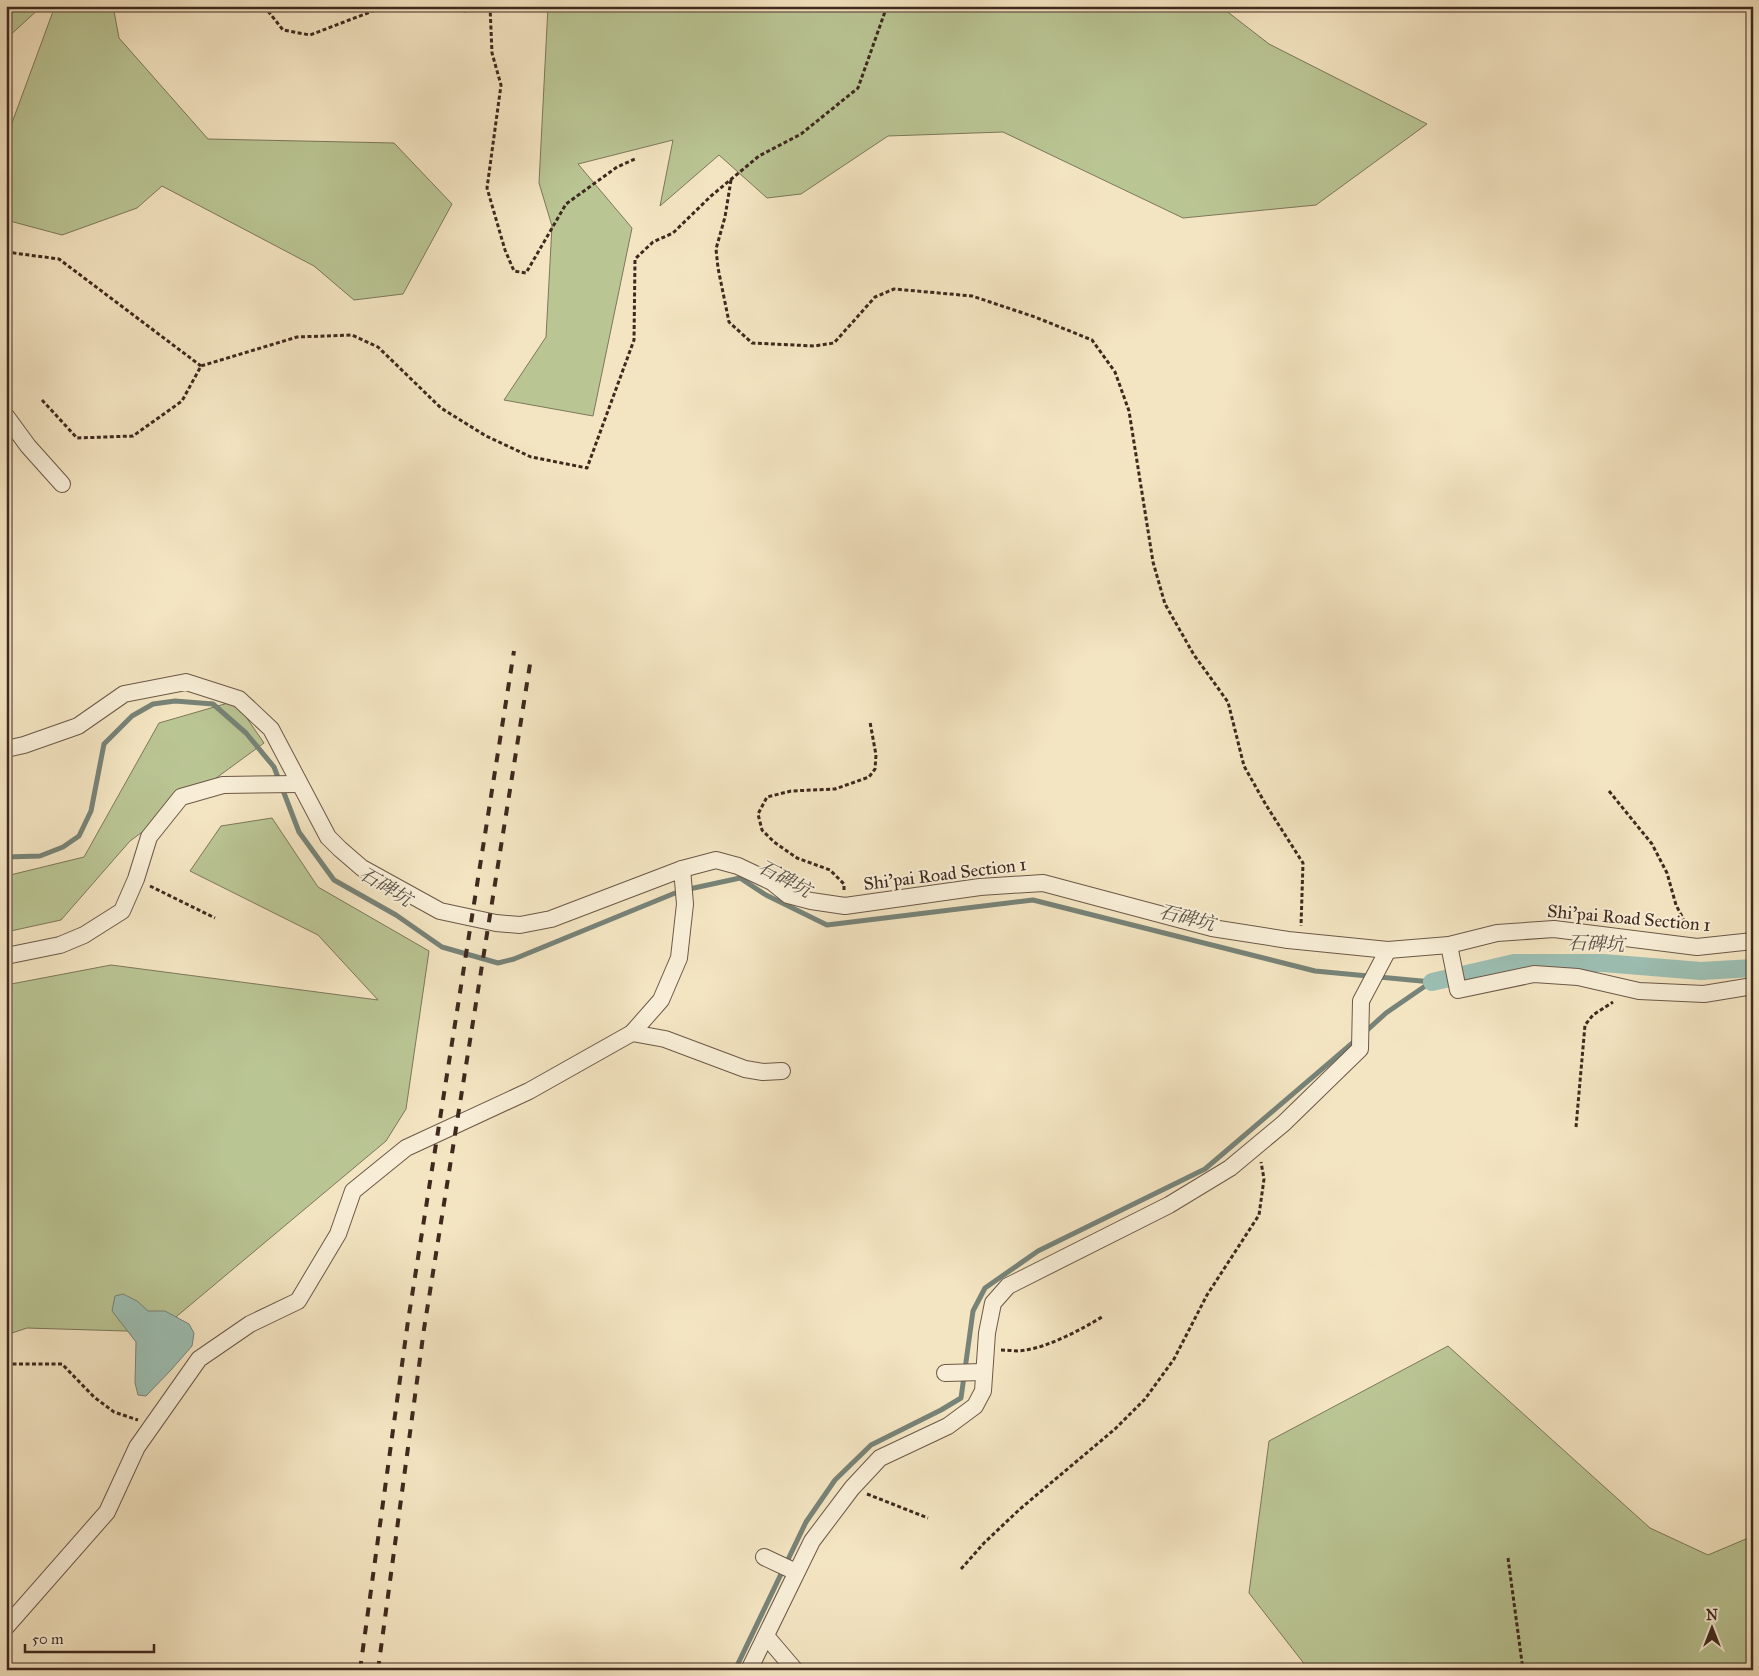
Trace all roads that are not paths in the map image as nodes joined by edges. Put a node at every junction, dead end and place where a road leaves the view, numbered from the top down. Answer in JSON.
{"nodes":[{"id":1,"x":6,"y":416,"type":"edge"},
{"id":2,"x":62,"y":484,"type":"dead end"},
{"id":3,"x":6,"y":749,"type":"edge"},
{"id":4,"x":299,"y":784,"type":"junction"},
{"id":5,"x":682,"y":869,"type":"junction"},
{"id":6,"x":1753,"y":942,"type":"edge"},
{"id":7,"x":1449,"y":945,"type":"junction"},
{"id":8,"x":1388,"y":950,"type":"junction"},
{"id":9,"x":6,"y":956,"type":"edge"},
{"id":10,"x":1753,"y":986,"type":"edge"},
{"id":11,"x":632,"y":1033,"type":"junction"},
{"id":12,"x":782,"y":1071,"type":"dead end"},
{"id":13,"x":984,"y":1372,"type":"junction"},
{"id":14,"x":945,"y":1374,"type":"dead end"},
{"id":15,"x":764,"y":1557,"type":"dead end"},
{"id":16,"x":796,"y":1572,"type":"junction"},
{"id":17,"x":6,"y":1627,"type":"edge"},
{"id":18,"x":766,"y":1636,"type":"junction"},
{"id":19,"x":749,"y":1670,"type":"edge"},
{"id":20,"x":795,"y":1670,"type":"edge"}],
"edges":[{"from":1,"to":2,"type":"street"},
{"from":3,"to":4,"type":"street","name":"Shi'pai Road Section 1"},
{"from":4,"to":5,"type":"street","name":"Shi'pai Road Section 1"},
{"from":4,"to":9,"type":"street"},
{"from":5,"to":8,"type":"street","name":"Shi'pai Road Section 1"},
{"from":5,"to":11,"type":"street"},
{"from":6,"to":7,"type":"street","name":"Shi'pai Road Section 1"},
{"from":7,"to":8,"type":"street","name":"Shi'pai Road Section 1"},
{"from":7,"to":10,"type":"street"},
{"from":8,"to":13,"type":"street"},
{"from":11,"to":12,"type":"street"},
{"from":11,"to":17,"type":"street"},
{"from":13,"to":14,"type":"street"},
{"from":13,"to":16,"type":"street"},
{"from":15,"to":16,"type":"street"},
{"from":16,"to":18,"type":"street"},
{"from":18,"to":19,"type":"street"},
{"from":18,"to":20,"type":"street"}]}
